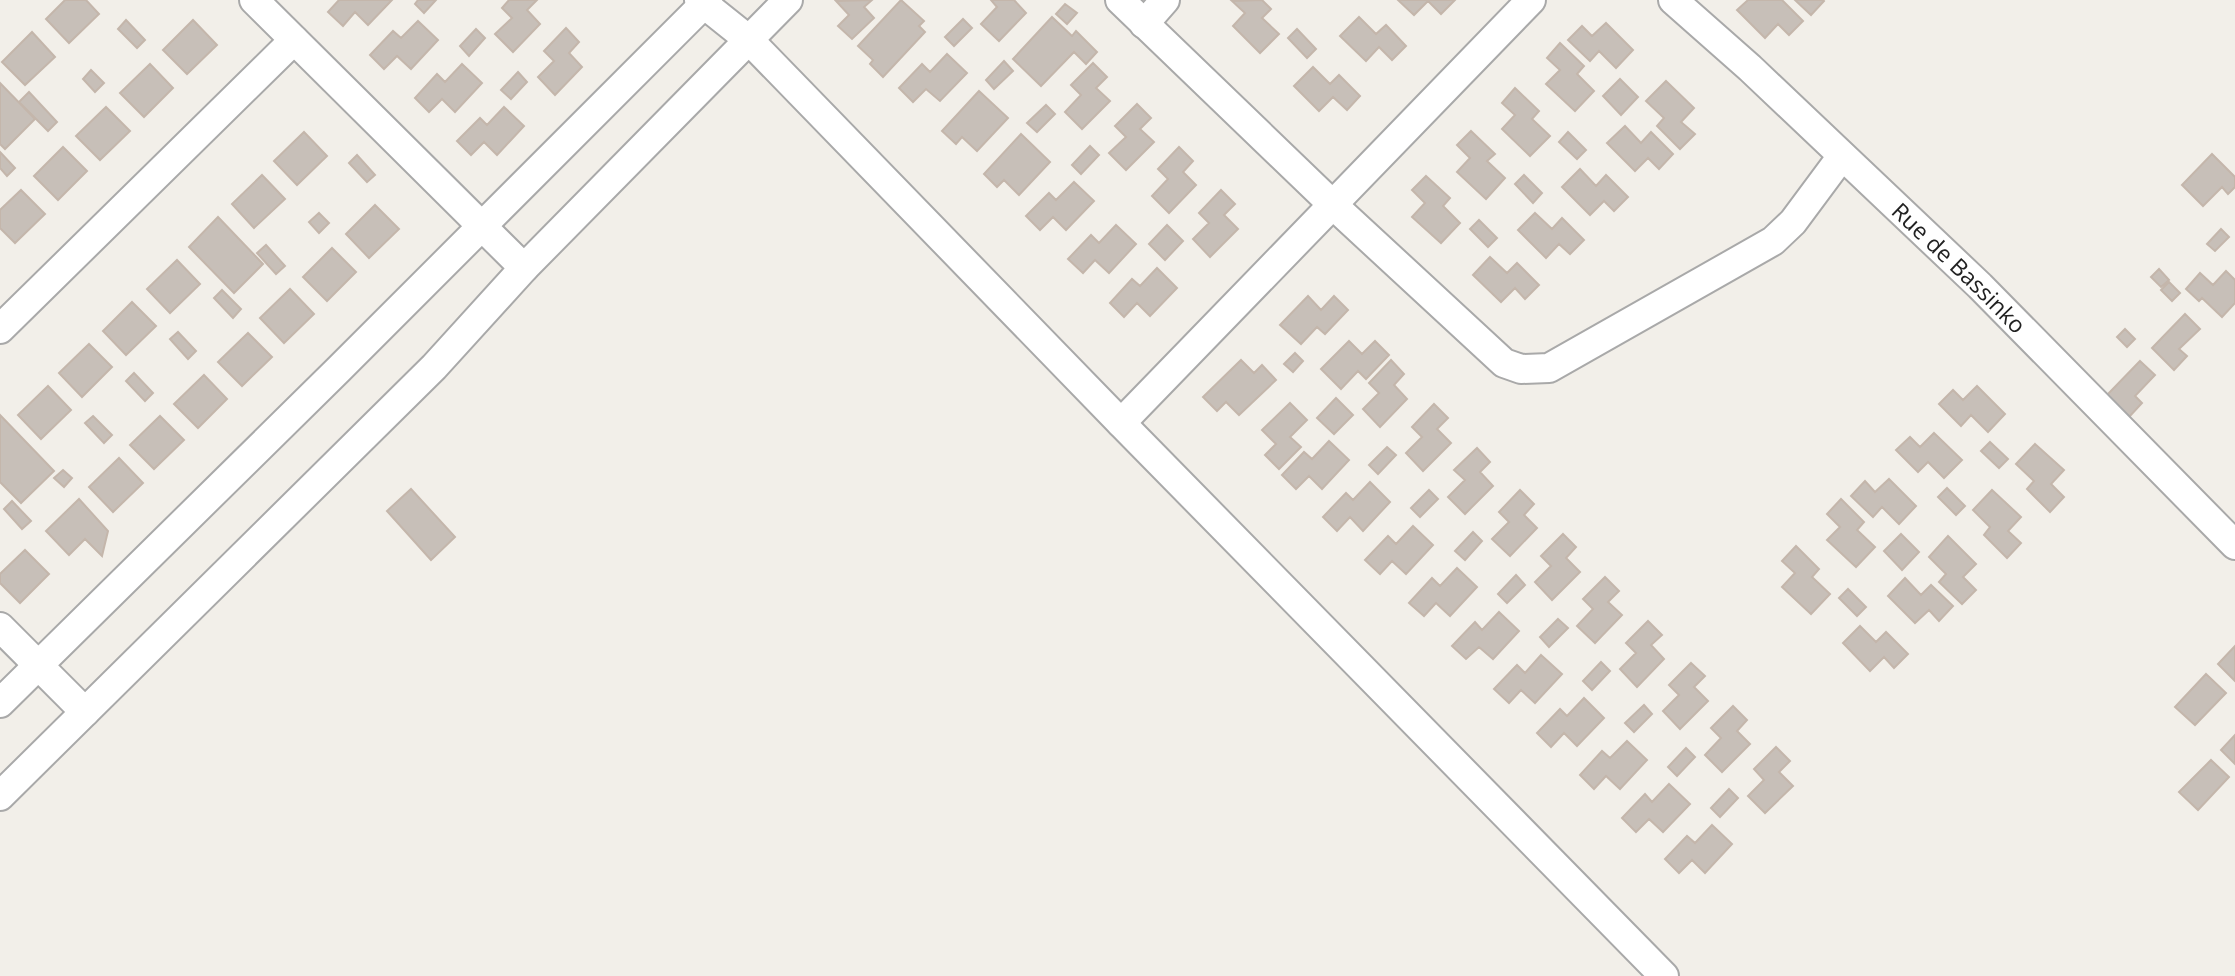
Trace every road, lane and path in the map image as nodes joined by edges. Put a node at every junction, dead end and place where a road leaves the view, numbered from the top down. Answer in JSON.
{"nodes":[{"id":1,"x":254,"y":0,"type":"edge"},
{"id":2,"x":788,"y":0,"type":"edge"},
{"id":3,"x":1120,"y":0,"type":"edge"},
{"id":4,"x":1165,"y":0,"type":"edge"},
{"id":5,"x":1531,"y":0,"type":"edge"},
{"id":6,"x":1672,"y":0,"type":"edge"},
{"id":7,"x":704,"y":2,"type":"edge"},
{"id":8,"x":1144,"y":24,"type":"junction"},
{"id":9,"x":294,"y":40,"type":"junction"},
{"id":10,"x":749,"y":40,"type":"junction"},
{"id":11,"x":1842,"y":156,"type":"junction"},
{"id":12,"x":1332,"y":204,"type":"junction"},
{"id":13,"x":483,"y":225,"type":"junction"},
{"id":14,"x":524,"y":268,"type":"junction"},
{"id":15,"x":0,"y":329,"type":"edge"},
{"id":16,"x":1121,"y":423,"type":"junction"},
{"id":17,"x":2235,"y":545,"type":"edge"},
{"id":18,"x":0,"y":627,"type":"edge"},
{"id":19,"x":37,"y":665,"type":"junction"},
{"id":20,"x":0,"y":703,"type":"edge"},
{"id":21,"x":85,"y":712,"type":"junction"},
{"id":22,"x":0,"y":796,"type":"edge"},
{"id":23,"x":1664,"y":976,"type":"edge"}],
"edges":[{"from":1,"to":9,"type":"street"},
{"from":2,"to":10,"type":"street"},
{"from":3,"to":8,"type":"street"},
{"from":4,"to":8,"type":"street"},
{"from":5,"to":12,"type":"street"},
{"from":6,"to":11,"type":"street","name":"Rue de Bassinko"},
{"from":7,"to":10,"type":"street"},
{"from":7,"to":13,"type":"street"},
{"from":8,"to":12,"type":"street"},
{"from":9,"to":13,"type":"street"},
{"from":9,"to":15,"type":"street"},
{"from":10,"to":14,"type":"street"},
{"from":10,"to":16,"type":"street"},
{"from":11,"to":12,"type":"street"},
{"from":11,"to":17,"type":"street","name":"Rue de Bassinko"},
{"from":12,"to":16,"type":"street"},
{"from":13,"to":14,"type":"street"},
{"from":13,"to":19,"type":"street"},
{"from":14,"to":21,"type":"street"},
{"from":16,"to":23,"type":"street"},
{"from":18,"to":19,"type":"street"},
{"from":19,"to":20,"type":"street"},
{"from":19,"to":21,"type":"street"},
{"from":21,"to":22,"type":"street"}]}
